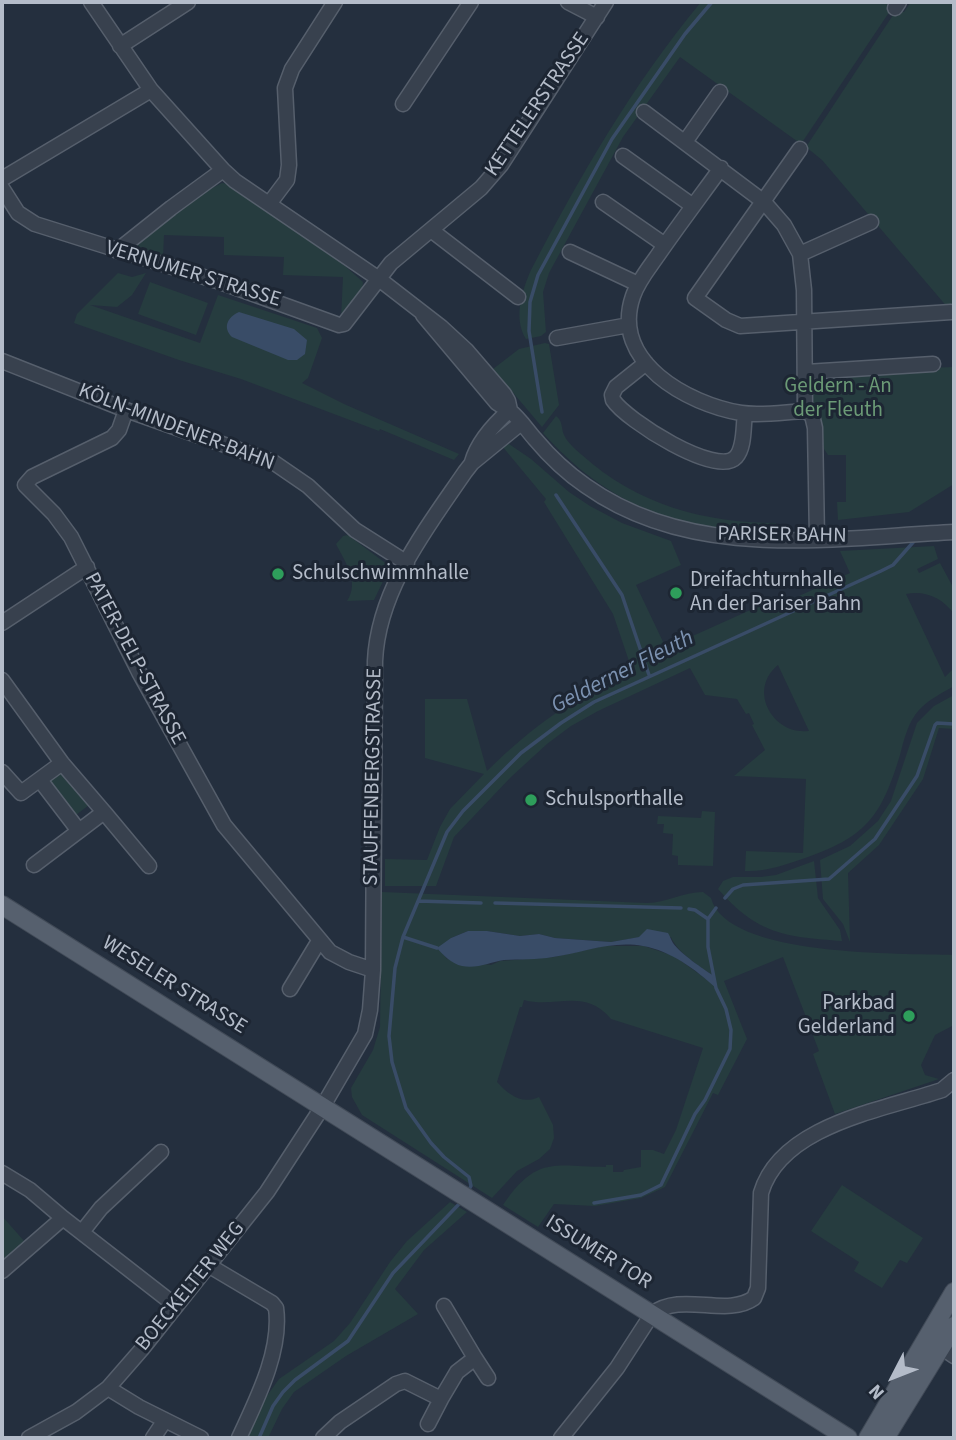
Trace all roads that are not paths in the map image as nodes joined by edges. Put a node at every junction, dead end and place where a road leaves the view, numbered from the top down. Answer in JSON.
{"nodes":[{"id":1,"x":91,"y":2,"type":"edge"},
{"id":2,"x":188,"y":2,"type":"edge"},
{"id":3,"x":335,"y":2,"type":"edge"},
{"id":4,"x":471,"y":2,"type":"edge"},
{"id":5,"x":568,"y":2,"type":"edge"},
{"id":6,"x":606,"y":2,"type":"edge"},
{"id":7,"x":597,"y":17,"type":"junction"},
{"id":8,"x":120,"y":46,"type":"junction"},
{"id":9,"x":151,"y":90,"type":"junction"},
{"id":10,"x":720,"y":92,"type":"dead end"},
{"id":11,"x":403,"y":104,"type":"dead end"},
{"id":12,"x":644,"y":112,"type":"dead end"},
{"id":13,"x":685,"y":142,"type":"junction"},
{"id":14,"x":800,"y":149,"type":"dead end"},
{"id":15,"x":623,"y":156,"type":"dead end"},
{"id":16,"x":720,"y":168,"type":"junction"},
{"id":17,"x":223,"y":170,"type":"junction"},
{"id":18,"x":2,"y":179,"type":"edge"},
{"id":19,"x":2,"y":188,"type":"edge"},
{"id":20,"x":604,"y":202,"type":"dead end"},
{"id":21,"x":764,"y":202,"type":"junction"},
{"id":22,"x":269,"y":204,"type":"junction"},
{"id":23,"x":694,"y":206,"type":"junction"},
{"id":24,"x":871,"y":222,"type":"dead end"},
{"id":25,"x":431,"y":230,"type":"junction"},
{"id":26,"x":665,"y":245,"type":"junction"},
{"id":27,"x":117,"y":251,"type":"junction"},
{"id":28,"x":570,"y":253,"type":"dead end"},
{"id":29,"x":800,"y":254,"type":"junction"},
{"id":30,"x":379,"y":279,"type":"junction"},
{"id":31,"x":638,"y":284,"type":"junction"},
{"id":32,"x":518,"y":297,"type":"dead end"},
{"id":33,"x":951,"y":312,"type":"dead end"},
{"id":34,"x":804,"y":323,"type":"junction"},
{"id":35,"x":629,"y":325,"type":"junction"},
{"id":36,"x":557,"y":338,"type":"dead end"},
{"id":37,"x":2,"y":361,"type":"edge"},
{"id":38,"x":646,"y":363,"type":"junction"},
{"id":39,"x":933,"y":364,"type":"dead end"},
{"id":40,"x":806,"y":372,"type":"junction"},
{"id":41,"x":126,"y":410,"type":"junction"},
{"id":42,"x":510,"y":410,"type":"junction"},
{"id":43,"x":806,"y":411,"type":"junction"},
{"id":44,"x":745,"y":414,"type":"junction"},
{"id":45,"x":521,"y":423,"type":"junction"},
{"id":46,"x":472,"y":463,"type":"junction"},
{"id":47,"x":954,"y":532,"type":"edge"},
{"id":48,"x":817,"y":538,"type":"junction"},
{"id":49,"x":407,"y":563,"type":"junction"},
{"id":50,"x":87,"y":567,"type":"junction"},
{"id":51,"x":2,"y":623,"type":"edge"},
{"id":52,"x":2,"y":680,"type":"edge"},
{"id":53,"x":62,"y":763,"type":"junction"},
{"id":54,"x":2,"y":772,"type":"edge"},
{"id":55,"x":40,"y":780,"type":"junction"},
{"id":56,"x":104,"y":812,"type":"junction"},
{"id":57,"x":79,"y":831,"type":"junction"},
{"id":58,"x":34,"y":865,"type":"dead end"},
{"id":59,"x":149,"y":866,"type":"dead end"},
{"id":60,"x":2,"y":905,"type":"edge"},
{"id":61,"x":319,"y":941,"type":"junction"},
{"id":62,"x":373,"y":970,"type":"junction"},
{"id":63,"x":290,"y":989,"type":"dead end"},
{"id":64,"x":954,"y":1080,"type":"edge"},
{"id":65,"x":323,"y":1106,"type":"junction"},
{"id":66,"x":161,"y":1152,"type":"dead end"},
{"id":67,"x":2,"y":1173,"type":"edge"},
{"id":68,"x":63,"y":1218,"type":"junction"},
{"id":69,"x":82,"y":1232,"type":"junction"},
{"id":70,"x":208,"y":1265,"type":"junction"},
{"id":71,"x":2,"y":1271,"type":"edge"},
{"id":72,"x":954,"y":1292,"type":"edge"},
{"id":73,"x":176,"y":1306,"type":"junction"},
{"id":74,"x":444,"y":1306,"type":"dead end"},
{"id":75,"x":652,"y":1314,"type":"junction"},
{"id":76,"x":954,"y":1326,"type":"edge"},
{"id":77,"x":941,"y":1348,"type":"edge"},
{"id":78,"x":475,"y":1358,"type":"junction"},
{"id":79,"x":488,"y":1378,"type":"dead end"},
{"id":80,"x":108,"y":1388,"type":"junction"},
{"id":81,"x":441,"y":1399,"type":"junction"},
{"id":82,"x":165,"y":1420,"type":"junction"},
{"id":83,"x":428,"y":1424,"type":"dead end"},
{"id":84,"x":29,"y":1438,"type":"edge"},
{"id":85,"x":153,"y":1438,"type":"edge"},
{"id":86,"x":201,"y":1438,"type":"edge"},
{"id":87,"x":239,"y":1438,"type":"edge"},
{"id":88,"x":323,"y":1438,"type":"edge"},
{"id":89,"x":561,"y":1438,"type":"edge"},
{"id":90,"x":848,"y":1438,"type":"edge"},
{"id":91,"x":868,"y":1438,"type":"edge"},
{"id":92,"x":885,"y":1438,"type":"edge"}],
"edges":[{"from":1,"to":8,"type":"street"},
{"from":2,"to":8,"type":"street"},
{"from":3,"to":22,"type":"street"},
{"from":4,"to":11,"type":"street"},
{"from":5,"to":7,"type":"street"},
{"from":6,"to":7,"type":"street","name":"KETTELERSTRASSE"},
{"from":7,"to":25,"type":"street","name":"KETTELERSTRASSE"},
{"from":8,"to":9,"type":"street"},
{"from":9,"to":17,"type":"street"},
{"from":9,"to":18,"type":"street"},
{"from":10,"to":13,"type":"street"},
{"from":12,"to":13,"type":"street"},
{"from":13,"to":16,"type":"street"},
{"from":14,"to":21,"type":"street"},
{"from":15,"to":23,"type":"street"},
{"from":16,"to":21,"type":"street"},
{"from":16,"to":23,"type":"street"},
{"from":17,"to":22,"type":"street"},
{"from":17,"to":27,"type":"street"},
{"from":19,"to":27,"type":"street","name":"VERNUMER STRASSE"},
{"from":20,"to":26,"type":"street"},
{"from":21,"to":29,"type":"street"},
{"from":21,"to":34,"type":"street"},
{"from":22,"to":30,"type":"street"},
{"from":23,"to":26,"type":"street"},
{"from":24,"to":29,"type":"street"},
{"from":25,"to":30,"type":"street","name":"KETTELERSTRASSE"},
{"from":25,"to":32,"type":"street"},
{"from":26,"to":31,"type":"street"},
{"from":27,"to":30,"type":"street","name":"VERNUMER STRASSE"},
{"from":28,"to":31,"type":"street"},
{"from":29,"to":34,"type":"street"},
{"from":30,"to":42,"type":"street"},
{"from":31,"to":35,"type":"street"},
{"from":33,"to":34,"type":"street"},
{"from":34,"to":40,"type":"street"},
{"from":35,"to":36,"type":"street"},
{"from":35,"to":38,"type":"street"},
{"from":37,"to":41,"type":"street","name":"KÖLN-MINDENER-BAHN"},
{"from":38,"to":44,"type":"street"},
{"from":38,"to":44,"type":"street"},
{"from":39,"to":40,"type":"street"},
{"from":40,"to":43,"type":"street"},
{"from":41,"to":49,"type":"street","name":"KÖLN-MINDENER-BAHN"},
{"from":41,"to":50,"type":"street","name":"PATER-DELP-STRASSE"},
{"from":42,"to":45,"type":"street"},
{"from":42,"to":46,"type":"street","name":"STAUFFENBERGSTRASSE"},
{"from":43,"to":44,"type":"street"},
{"from":43,"to":48,"type":"street"},
{"from":45,"to":46,"type":"street","name":"STAUFFENBERGSTRASSE"},
{"from":45,"to":48,"type":"street","name":"PARISER BAHN"},
{"from":46,"to":49,"type":"street","name":"STAUFFENBERGSTRASSE"},
{"from":47,"to":48,"type":"street","name":"PARISER BAHN"},
{"from":49,"to":62,"type":"street","name":"STAUFFENBERGSTRASSE"},
{"from":50,"to":51,"type":"street"},
{"from":50,"to":61,"type":"street","name":"PATER-DELP-STRASSE"},
{"from":52,"to":53,"type":"street"},
{"from":53,"to":55,"type":"street"},
{"from":53,"to":56,"type":"street"},
{"from":54,"to":55,"type":"street"},
{"from":55,"to":57,"type":"street"},
{"from":56,"to":57,"type":"street"},
{"from":56,"to":59,"type":"street"},
{"from":57,"to":58,"type":"street"},
{"from":60,"to":65,"type":"main road","name":"WESELER STRASSE"},
{"from":61,"to":62,"type":"street","name":"PATER-DELP-STRASSE"},
{"from":61,"to":63,"type":"street"},
{"from":62,"to":65,"type":"street","name":"STAUFFENBERGSTRASSE"},
{"from":64,"to":75,"type":"street"},
{"from":65,"to":70,"type":"street","name":"BOECKELTER WEG"},
{"from":65,"to":75,"type":"main road","name":"ISSUMER TOR"},
{"from":66,"to":69,"type":"street"},
{"from":67,"to":68,"type":"street"},
{"from":68,"to":69,"type":"street"},
{"from":68,"to":71,"type":"street"},
{"from":69,"to":73,"type":"street"},
{"from":70,"to":73,"type":"street","name":"BOECKELTER WEG"},
{"from":70,"to":87,"type":"street"},
{"from":72,"to":77,"type":"main road"},
{"from":73,"to":80,"type":"street","name":"BOECKELTER WEG"},
{"from":74,"to":78,"type":"street"},
{"from":75,"to":89,"type":"street"},
{"from":75,"to":90,"type":"main road","name":"ISSUMER TOR"},
{"from":76,"to":77,"type":"main road"},
{"from":77,"to":91,"type":"main road"},
{"from":77,"to":92,"type":"main road"},
{"from":78,"to":79,"type":"street"},
{"from":78,"to":81,"type":"street"},
{"from":80,"to":82,"type":"street"},
{"from":80,"to":84,"type":"street","name":"BOECKELTER WEG"},
{"from":81,"to":83,"type":"street"},
{"from":81,"to":88,"type":"street"},
{"from":82,"to":85,"type":"street"},
{"from":82,"to":86,"type":"street"}]}
